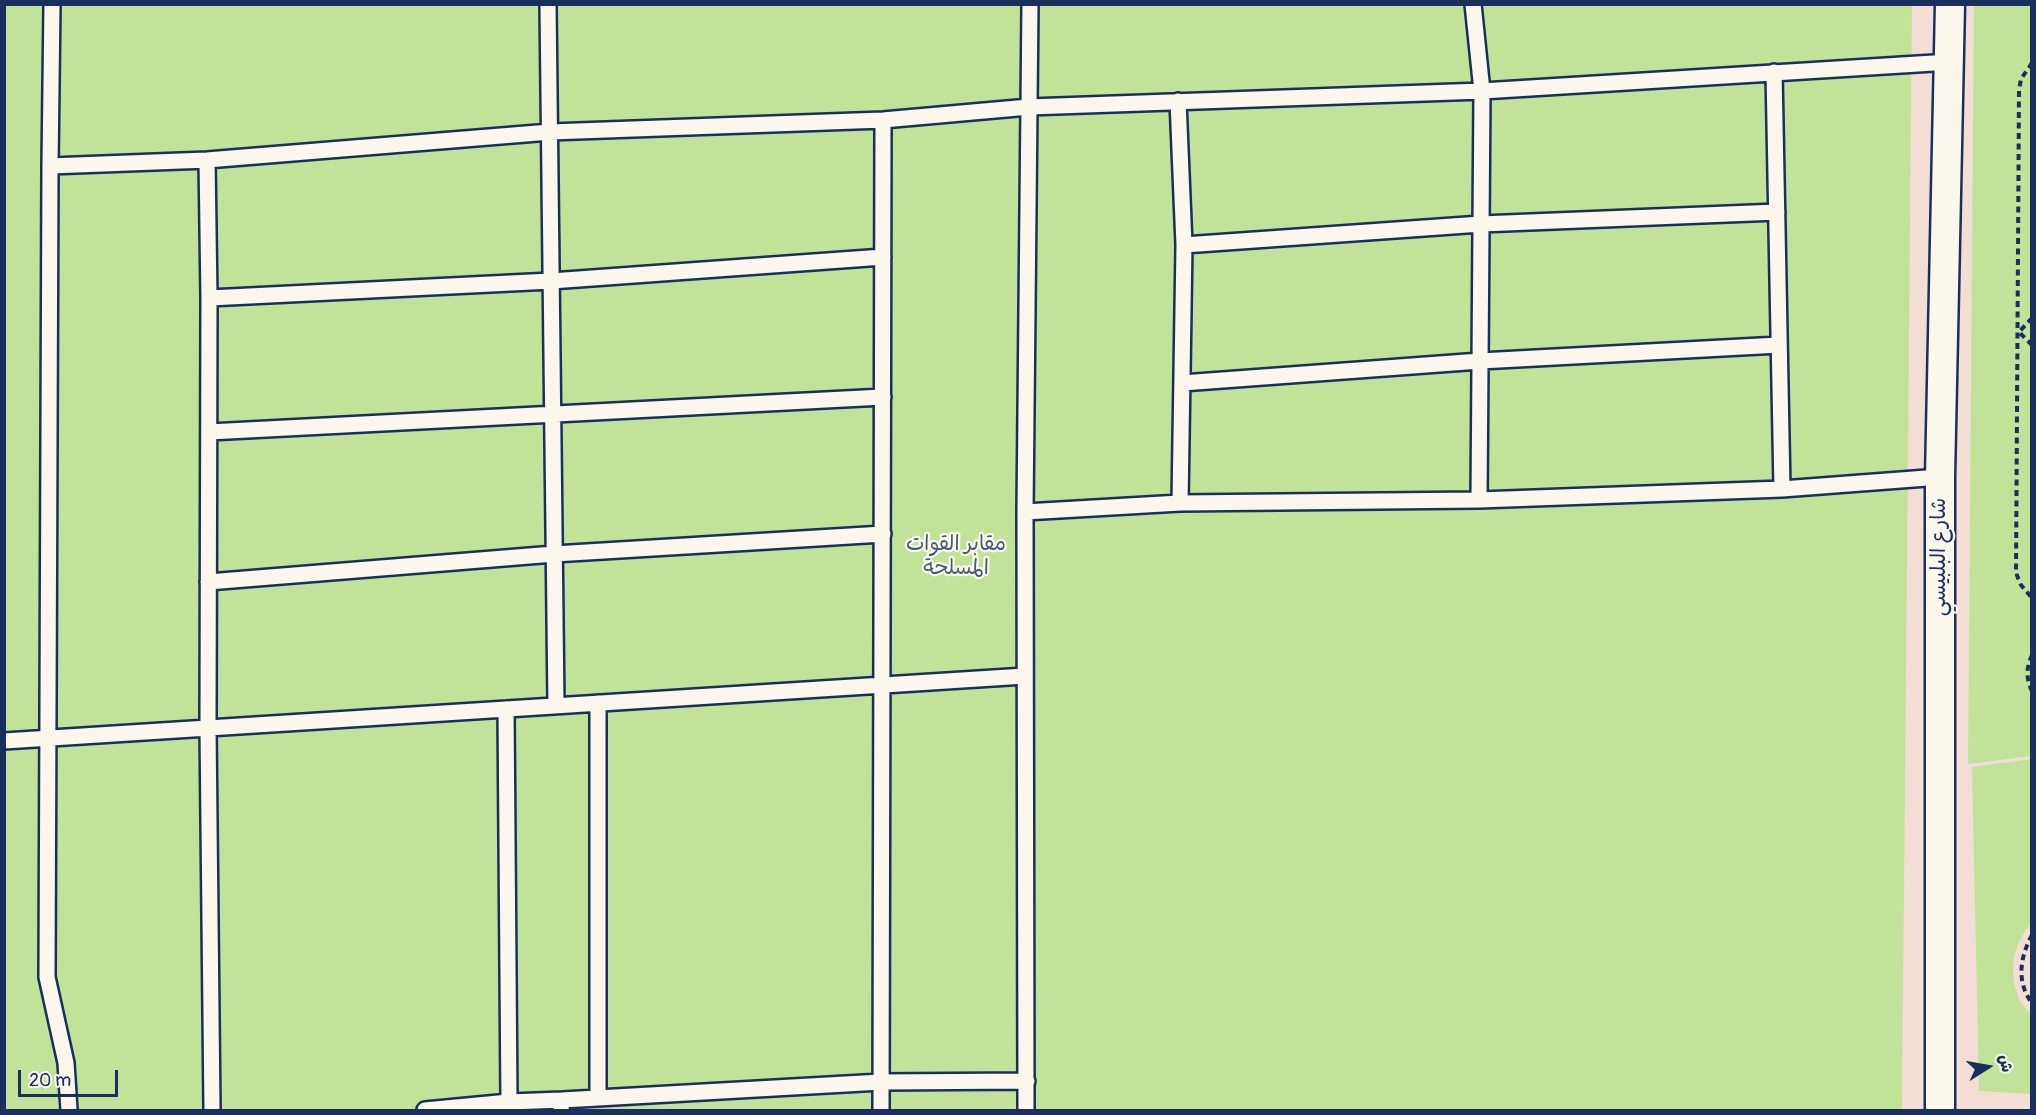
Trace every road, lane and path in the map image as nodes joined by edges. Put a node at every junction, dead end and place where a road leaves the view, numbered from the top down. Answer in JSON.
{"nodes":[{"id":1,"x":52,"y":4,"type":"edge"},
{"id":2,"x":548,"y":4,"type":"edge"},
{"id":3,"x":1030,"y":4,"type":"edge"},
{"id":4,"x":1473,"y":4,"type":"edge"},
{"id":5,"x":1950,"y":4,"type":"edge"},
{"id":6,"x":1950,"y":62,"type":"junction"},
{"id":7,"x":2031,"y":63,"type":"edge"},
{"id":8,"x":1774,"y":72,"type":"junction"},
{"id":9,"x":1482,"y":91,"type":"junction"},
{"id":10,"x":1178,"y":101,"type":"junction"},
{"id":11,"x":1029,"y":107,"type":"junction"},
{"id":12,"x":883,"y":120,"type":"junction"},
{"id":13,"x":550,"y":132,"type":"junction"},
{"id":14,"x":207,"y":160,"type":"junction"},
{"id":15,"x":50,"y":166,"type":"junction"},
{"id":16,"x":1777,"y":212,"type":"junction"},
{"id":17,"x":1481,"y":224,"type":"junction"},
{"id":18,"x":1184,"y":244,"type":"junction"},
{"id":19,"x":883,"y":257,"type":"junction"},
{"id":20,"x":551,"y":281,"type":"junction"},
{"id":21,"x":209,"y":298,"type":"junction"},
{"id":22,"x":2031,"y":318,"type":"edge"},
{"id":23,"x":2019,"y":332,"type":"junction"},
{"id":24,"x":1779,"y":345,"type":"junction"},
{"id":25,"x":2031,"y":345,"type":"edge"},
{"id":26,"x":1480,"y":361,"type":"junction"},
{"id":27,"x":1182,"y":383,"type":"junction"},
{"id":28,"x":883,"y":397,"type":"junction"},
{"id":29,"x":552,"y":414,"type":"junction"},
{"id":30,"x":209,"y":432,"type":"junction"},
{"id":31,"x":1940,"y":477,"type":"junction"},
{"id":32,"x":1782,"y":489,"type":"junction"},
{"id":33,"x":1479,"y":500,"type":"junction"},
{"id":34,"x":1180,"y":503,"type":"junction"},
{"id":35,"x":1025,"y":513,"type":"junction"},
{"id":36,"x":882,"y":534,"type":"junction"},
{"id":37,"x":554,"y":554,"type":"junction"},
{"id":38,"x":208,"y":582,"type":"junction"},
{"id":39,"x":2031,"y":598,"type":"edge"},
{"id":40,"x":2031,"y":655,"type":"edge"},
{"id":41,"x":1025,"y":676,"type":"junction"},
{"id":42,"x":883,"y":684,"type":"junction"},
{"id":43,"x":2031,"y":692,"type":"edge"},
{"id":44,"x":598,"y":703,"type":"junction"},
{"id":45,"x":556,"y":705,"type":"junction"},
{"id":46,"x":506,"y":709,"type":"junction"},
{"id":47,"x":208,"y":727,"type":"junction"},
{"id":48,"x":47,"y":739,"type":"junction"},
{"id":49,"x":4,"y":741,"type":"edge"},
{"id":50,"x":2031,"y":935,"type":"edge"},
{"id":51,"x":2031,"y":1003,"type":"edge"},
{"id":52,"x":1027,"y":1081,"type":"junction"},
{"id":53,"x":881,"y":1082,"type":"junction"},
{"id":54,"x":598,"y":1098,"type":"junction"},
{"id":55,"x":509,"y":1102,"type":"junction"},
{"id":56,"x":561,"y":1105,"type":"edge"},
{"id":57,"x":69,"y":1110,"type":"edge"},
{"id":58,"x":212,"y":1110,"type":"edge"},
{"id":59,"x":425,"y":1110,"type":"edge"},
{"id":60,"x":881,"y":1110,"type":"edge"},
{"id":61,"x":1026,"y":1110,"type":"edge"},
{"id":62,"x":1940,"y":1110,"type":"edge"}],
"edges":[{"from":1,"to":15,"type":"lane"},
{"from":2,"to":13,"type":"lane"},
{"from":3,"to":11,"type":"lane"},
{"from":4,"to":9,"type":"lane"},
{"from":5,"to":6,"type":"street","name":"شارع البلبيسي"},
{"from":6,"to":8,"type":"lane"},
{"from":6,"to":31,"type":"street","name":"شارع البلبيسي"},
{"from":7,"to":23,"type":"path"},
{"from":8,"to":9,"type":"lane"},
{"from":8,"to":16,"type":"lane"},
{"from":9,"to":10,"type":"lane"},
{"from":9,"to":17,"type":"lane"},
{"from":10,"to":11,"type":"lane"},
{"from":10,"to":18,"type":"lane"},
{"from":11,"to":12,"type":"lane"},
{"from":11,"to":35,"type":"lane"},
{"from":12,"to":13,"type":"lane"},
{"from":12,"to":19,"type":"lane"},
{"from":13,"to":14,"type":"lane"},
{"from":13,"to":20,"type":"lane"},
{"from":14,"to":15,"type":"lane"},
{"from":14,"to":21,"type":"lane"},
{"from":15,"to":48,"type":"lane"},
{"from":16,"to":17,"type":"lane"},
{"from":16,"to":24,"type":"lane"},
{"from":17,"to":18,"type":"lane"},
{"from":17,"to":26,"type":"lane"},
{"from":18,"to":27,"type":"lane"},
{"from":19,"to":20,"type":"lane"},
{"from":19,"to":28,"type":"lane"},
{"from":20,"to":21,"type":"lane"},
{"from":20,"to":29,"type":"lane"},
{"from":21,"to":30,"type":"lane"},
{"from":22,"to":23,"type":"path"},
{"from":23,"to":25,"type":"path"},
{"from":23,"to":39,"type":"path"},
{"from":24,"to":26,"type":"lane"},
{"from":24,"to":32,"type":"lane"},
{"from":26,"to":27,"type":"lane"},
{"from":26,"to":33,"type":"lane"},
{"from":27,"to":34,"type":"lane"},
{"from":28,"to":29,"type":"lane"},
{"from":28,"to":36,"type":"lane"},
{"from":29,"to":30,"type":"lane"},
{"from":29,"to":37,"type":"lane"},
{"from":30,"to":38,"type":"lane"},
{"from":31,"to":32,"type":"lane"},
{"from":31,"to":62,"type":"street","name":"شارع البلبيسي"},
{"from":32,"to":33,"type":"lane"},
{"from":33,"to":34,"type":"lane"},
{"from":34,"to":35,"type":"lane"},
{"from":35,"to":41,"type":"lane"},
{"from":36,"to":37,"type":"lane"},
{"from":36,"to":42,"type":"lane"},
{"from":37,"to":38,"type":"lane"},
{"from":37,"to":45,"type":"lane"},
{"from":38,"to":47,"type":"lane"},
{"from":40,"to":43,"type":"path"},
{"from":41,"to":42,"type":"lane"},
{"from":41,"to":52,"type":"lane"},
{"from":42,"to":44,"type":"lane"},
{"from":42,"to":53,"type":"lane"},
{"from":44,"to":45,"type":"lane"},
{"from":44,"to":54,"type":"lane"},
{"from":45,"to":46,"type":"lane"},
{"from":46,"to":47,"type":"lane"},
{"from":46,"to":55,"type":"lane"},
{"from":47,"to":48,"type":"lane"},
{"from":47,"to":58,"type":"lane"},
{"from":48,"to":49,"type":"lane"},
{"from":48,"to":57,"type":"lane"},
{"from":50,"to":51,"type":"path"},
{"from":52,"to":53,"type":"lane"},
{"from":52,"to":61,"type":"lane"},
{"from":53,"to":54,"type":"lane"},
{"from":53,"to":60,"type":"lane"},
{"from":54,"to":56,"type":"lane"},
{"from":55,"to":56,"type":"lane"},
{"from":55,"to":59,"type":"lane"}]}
